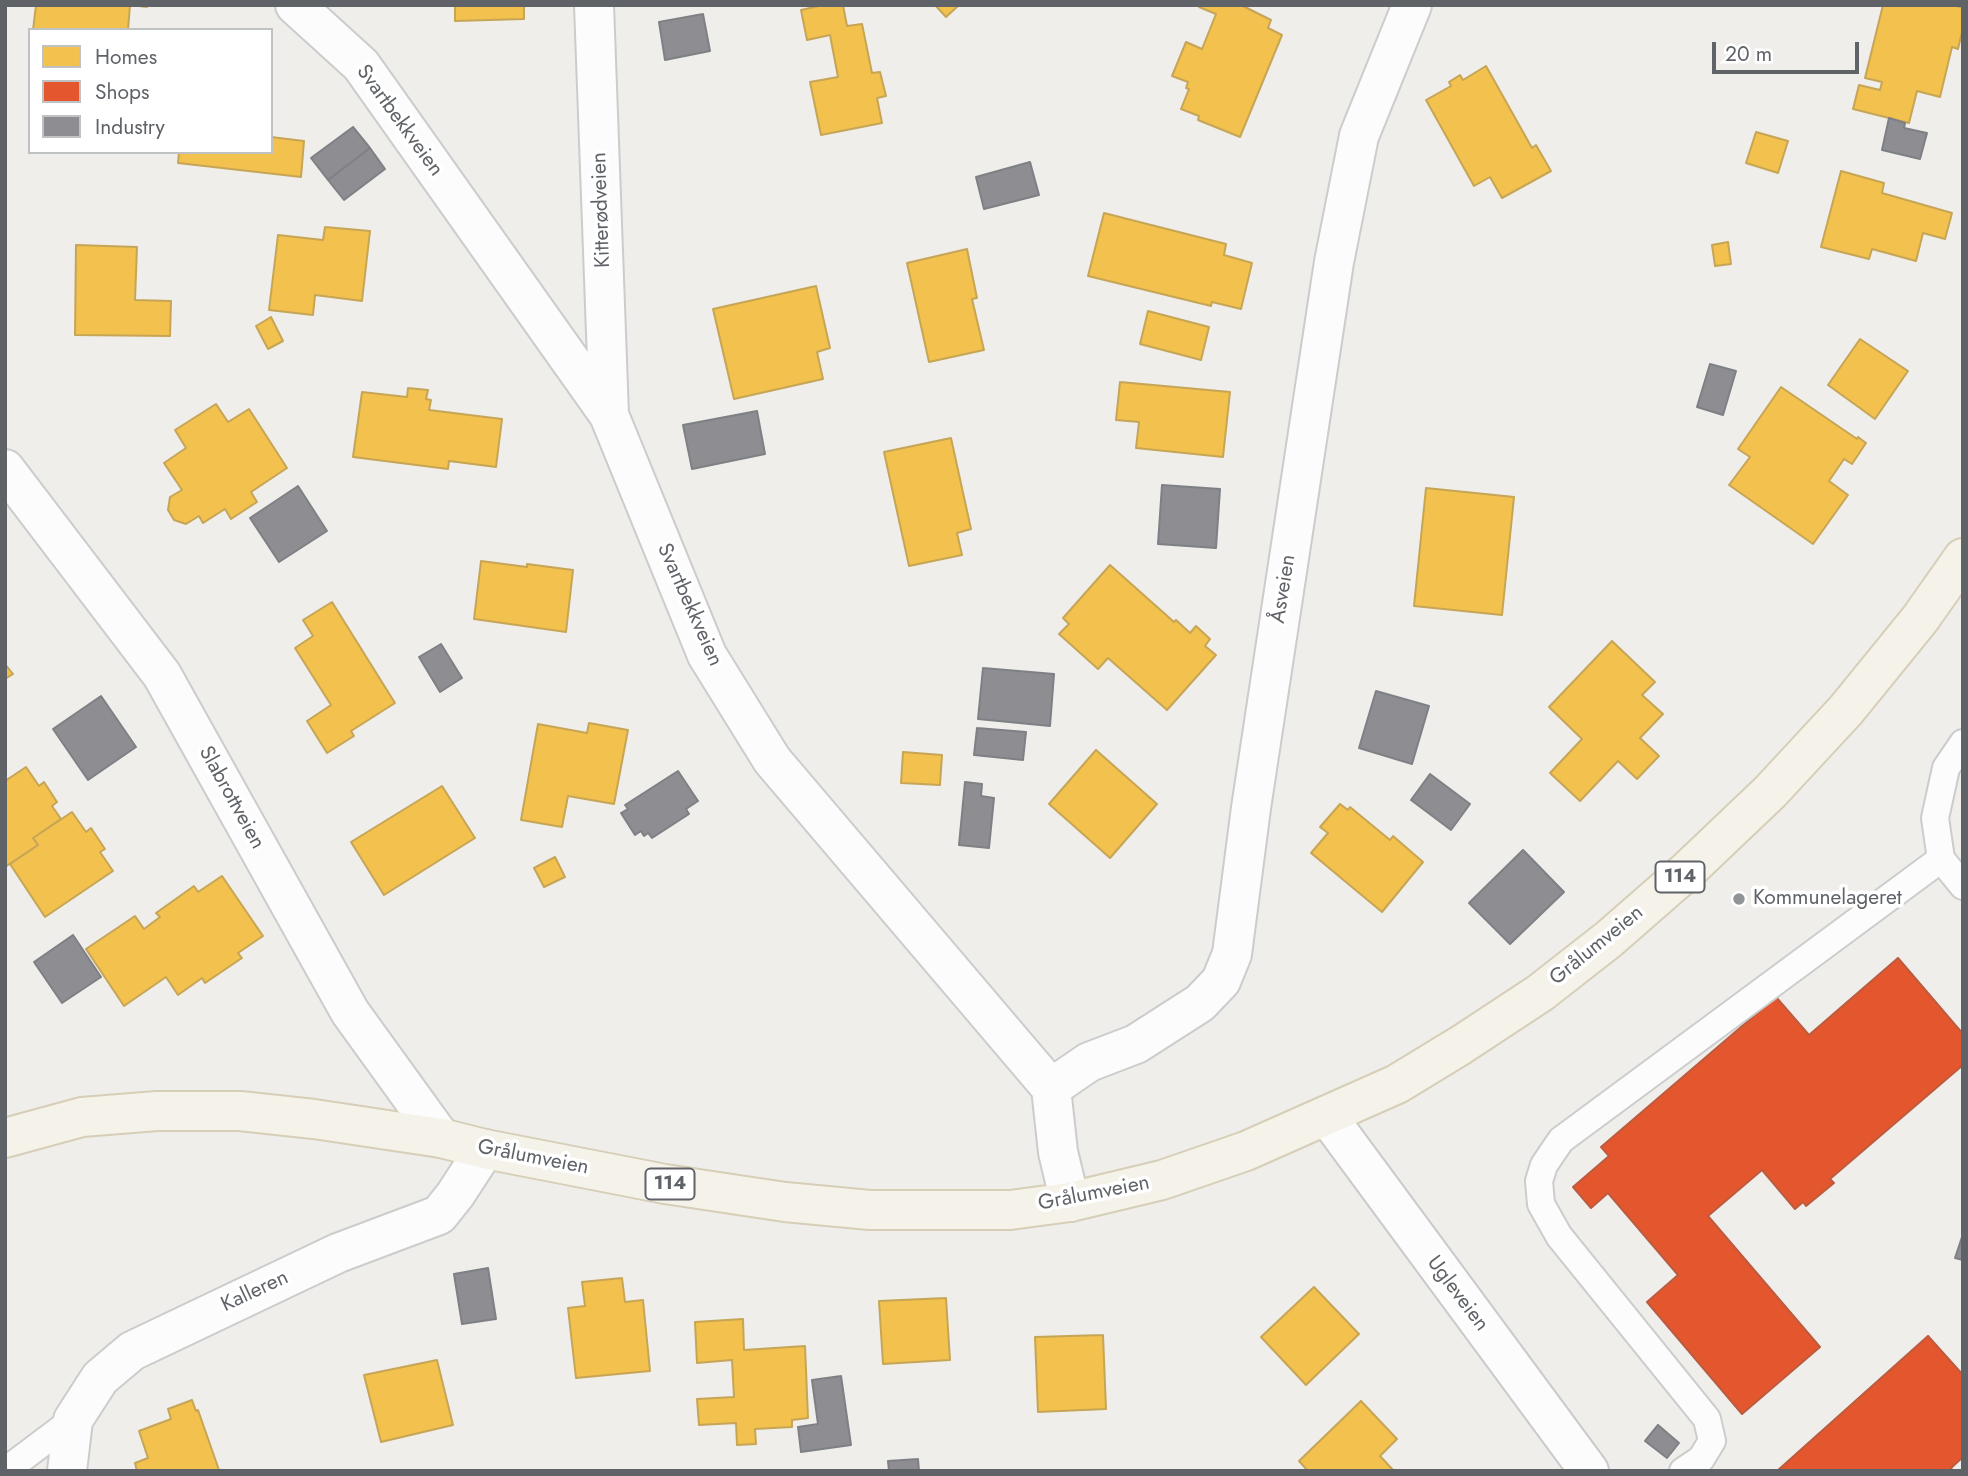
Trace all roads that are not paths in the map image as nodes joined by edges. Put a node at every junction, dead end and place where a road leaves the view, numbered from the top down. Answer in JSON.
{"nodes":[{"id":1,"x":295,"y":5,"type":"edge"},
{"id":2,"x":594,"y":5,"type":"edge"},
{"id":3,"x":1412,"y":5,"type":"edge"},
{"id":4,"x":610,"y":415,"type":"junction"},
{"id":5,"x":5,"y":469,"type":"edge"},
{"id":6,"x":1963,"y":558,"type":"edge"},
{"id":7,"x":1963,"y":743,"type":"edge"},
{"id":8,"x":1941,"y":859,"type":"junction"},
{"id":9,"x":1963,"y":886,"type":"edge"},
{"id":10,"x":1051,"y":1088,"type":"junction"},
{"id":11,"x":1327,"y":1116,"type":"junction"},
{"id":12,"x":5,"y":1138,"type":"edge"},
{"id":13,"x":441,"y":1139,"type":"junction"},
{"id":14,"x":485,"y":1149,"type":"junction"},
{"id":15,"x":1070,"y":1202,"type":"junction"},
{"id":16,"x":72,"y":1420,"type":"junction"},
{"id":17,"x":5,"y":1471,"type":"edge"},
{"id":18,"x":67,"y":1471,"type":"edge"},
{"id":19,"x":1589,"y":1471,"type":"edge"},
{"id":20,"x":1683,"y":1471,"type":"edge"}],
"edges":[{"from":1,"to":4,"type":"street","name":"Svartbekkveien"},
{"from":2,"to":4,"type":"street","name":"Kitterødveien"},
{"from":3,"to":10,"type":"street","name":"Åsveien"},
{"from":4,"to":10,"type":"street","name":"Svartbekkveien"},
{"from":5,"to":13,"type":"street","name":"Slabrottveien"},
{"from":6,"to":11,"type":"main road","name":"Grålumveien","number":"114"},
{"from":7,"to":8,"type":"lane"},
{"from":8,"to":9,"type":"lane"},
{"from":8,"to":20,"type":"lane"},
{"from":10,"to":15,"type":"street"},
{"from":11,"to":15,"type":"main road","name":"Grålumveien","number":"114"},
{"from":11,"to":19,"type":"street","name":"Ugleveien"},
{"from":12,"to":13,"type":"main road","name":"Grålumveien","number":"114"},
{"from":13,"to":14,"type":"main road","name":"Grålumveien","number":"114"},
{"from":14,"to":15,"type":"main road","name":"Grålumveien","number":"114"},
{"from":14,"to":16,"type":"street","name":"Kalleren"},
{"from":16,"to":17,"type":"lane"},
{"from":16,"to":18,"type":"street","name":"Kalleren"}]}
